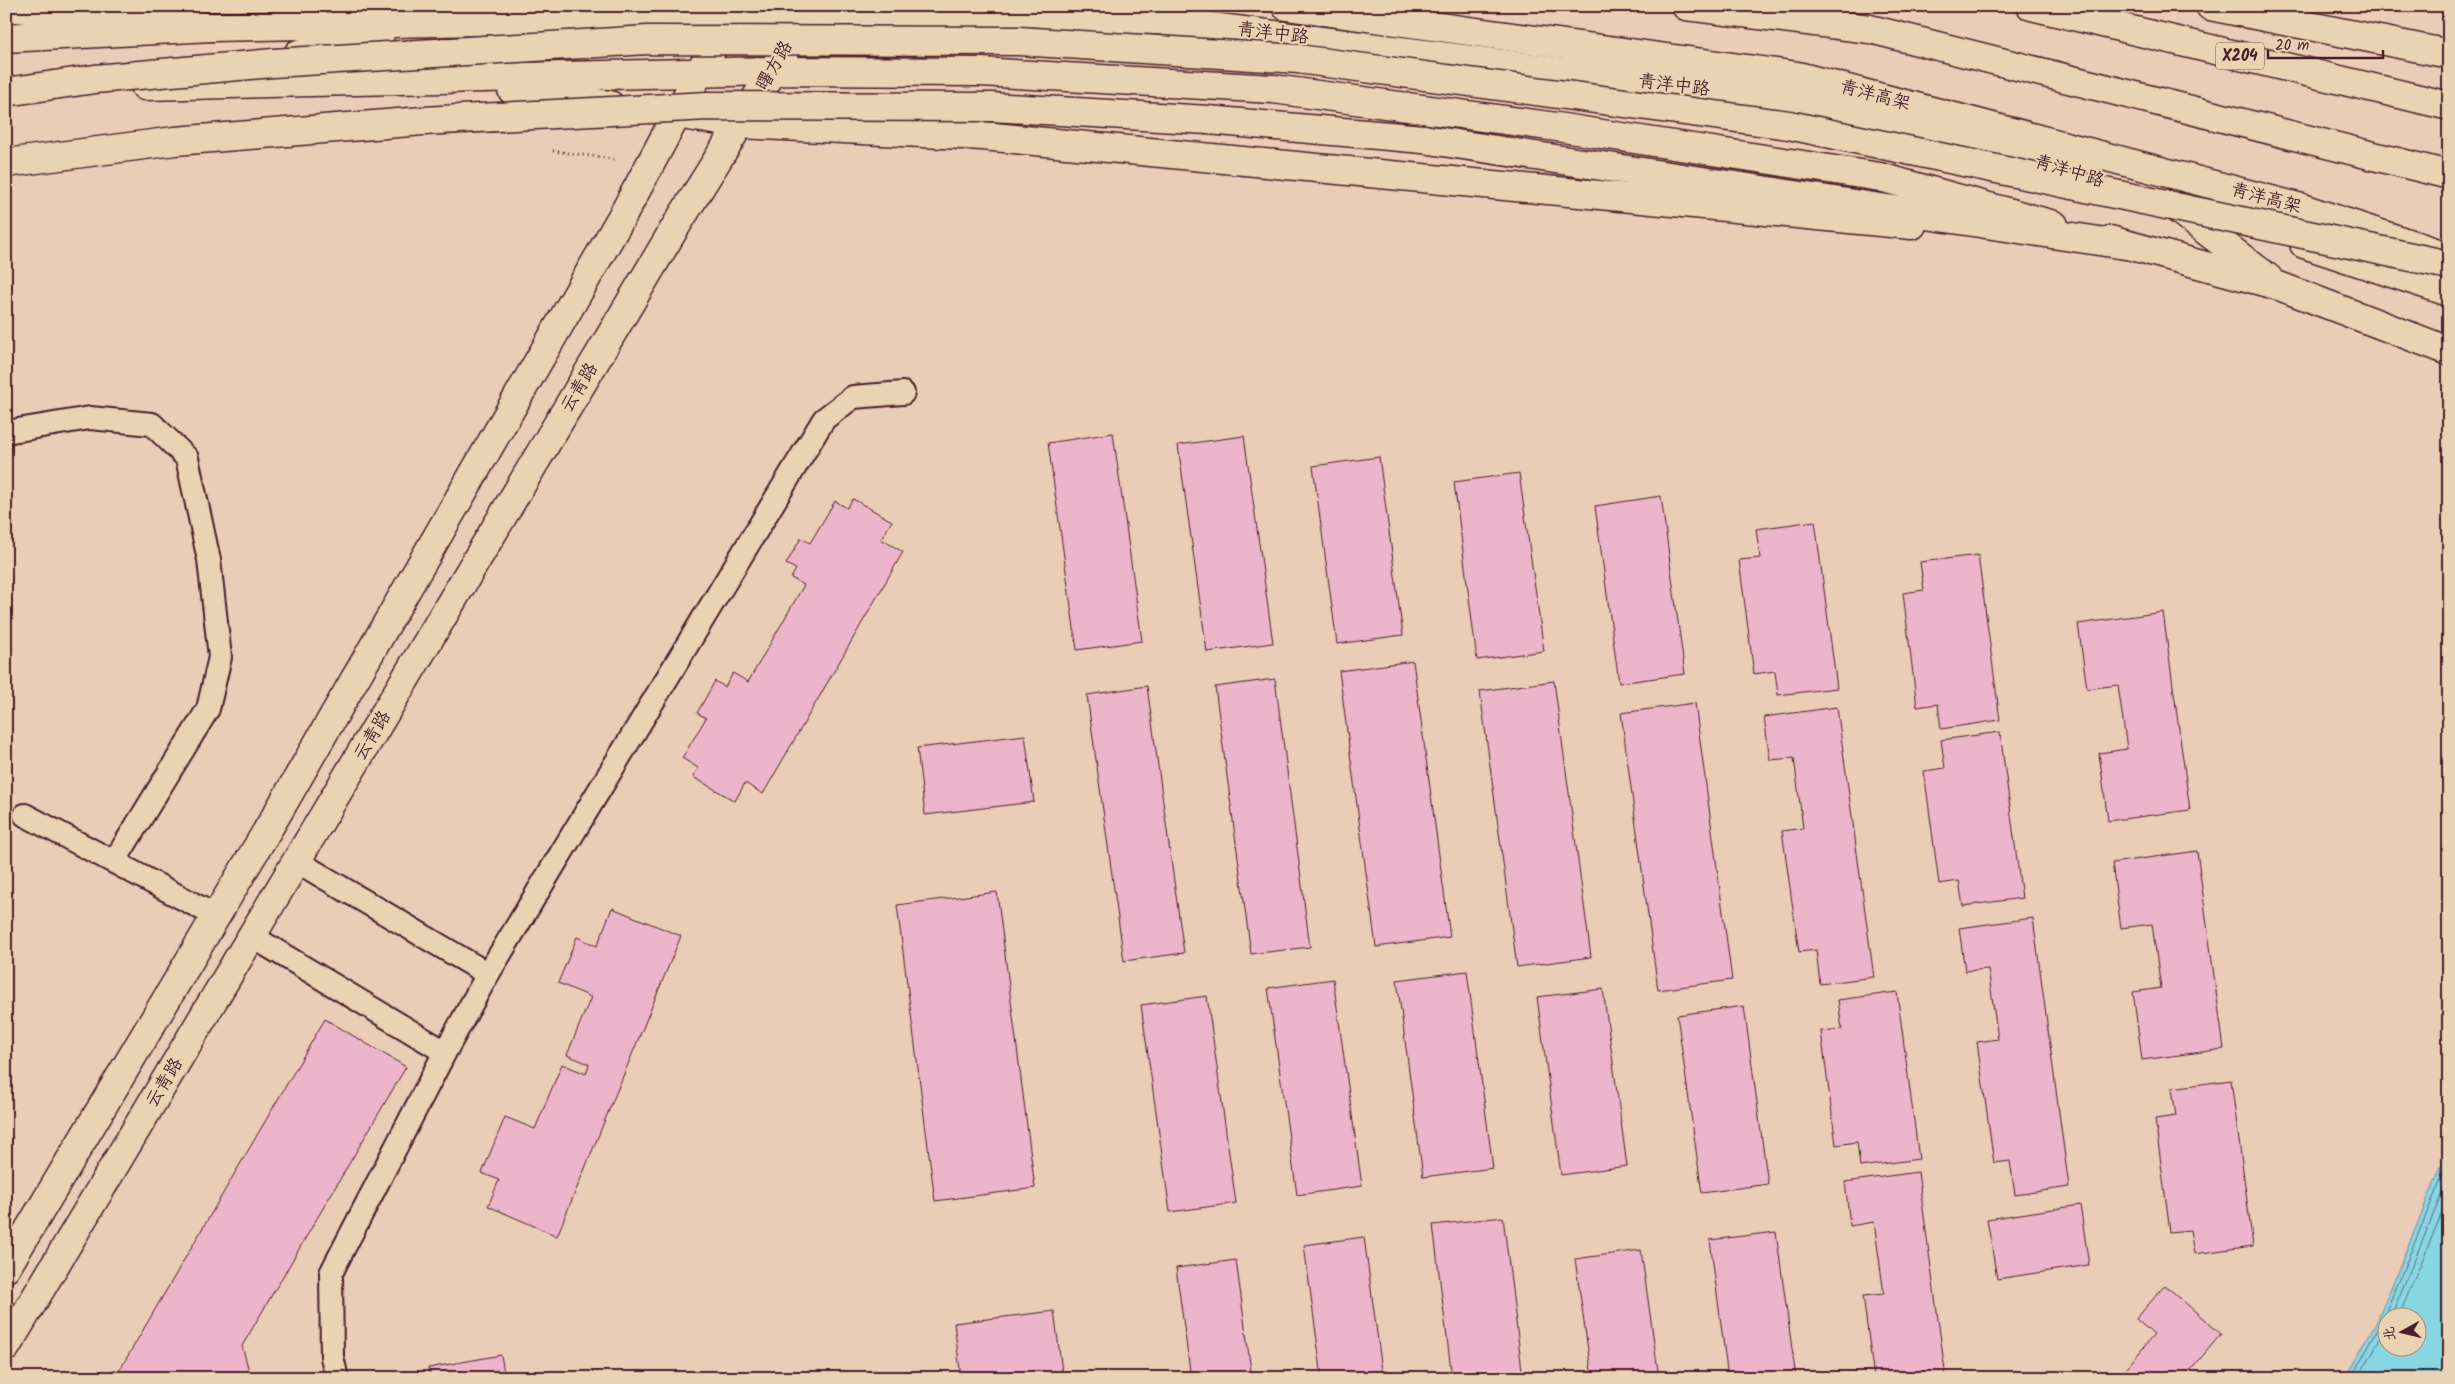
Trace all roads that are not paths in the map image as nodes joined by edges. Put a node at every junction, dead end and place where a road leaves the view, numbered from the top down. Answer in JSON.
{"nodes":[{"id":1,"x":1286,"y":6,"type":"edge"},
{"id":2,"x":1686,"y":6,"type":"edge"},
{"id":3,"x":1772,"y":6,"type":"edge"},
{"id":4,"x":2031,"y":6,"type":"edge"},
{"id":5,"x":2210,"y":6,"type":"edge"},
{"id":6,"x":6,"y":7,"type":"edge"},
{"id":7,"x":806,"y":10,"type":"edge"},
{"id":8,"x":732,"y":11,"type":"edge"},
{"id":9,"x":434,"y":22,"type":"junction"},
{"id":10,"x":212,"y":27,"type":"junction"},
{"id":11,"x":1870,"y":29,"type":"junction"},
{"id":12,"x":6,"y":38,"type":"edge"},
{"id":13,"x":2449,"y":54,"type":"edge"},
{"id":14,"x":772,"y":72,"type":"junction"},
{"id":15,"x":699,"y":73,"type":"junction"},
{"id":16,"x":436,"y":79,"type":"junction"},
{"id":17,"x":165,"y":85,"type":"junction"},
{"id":18,"x":6,"y":91,"type":"edge"},
{"id":19,"x":2449,"y":106,"type":"edge"},
{"id":20,"x":677,"y":115,"type":"junction"},
{"id":21,"x":739,"y":124,"type":"junction"},
{"id":22,"x":6,"y":163,"type":"edge"},
{"id":23,"x":2449,"y":175,"type":"edge"},
{"id":24,"x":2170,"y":203,"type":"junction"},
{"id":25,"x":2132,"y":246,"type":"junction"},
{"id":26,"x":2449,"y":256,"type":"edge"},
{"id":27,"x":2449,"y":265,"type":"edge"},
{"id":28,"x":2279,"y":286,"type":"junction"},
{"id":29,"x":2449,"y":292,"type":"edge"},
{"id":30,"x":2449,"y":351,"type":"edge"},
{"id":31,"x":903,"y":393,"type":"dead end"},
{"id":32,"x":6,"y":432,"type":"edge"},
{"id":33,"x":25,"y":815,"type":"dead end"},
{"id":34,"x":114,"y":862,"type":"junction"},
{"id":35,"x":298,"y":862,"type":"junction"},
{"id":36,"x":216,"y":916,"type":"junction"},
{"id":37,"x":253,"y":937,"type":"junction"},
{"id":38,"x":488,"y":974,"type":"junction"},
{"id":39,"x":445,"y":1052,"type":"junction"},
{"id":40,"x":6,"y":1268,"type":"edge"},
{"id":41,"x":6,"y":1347,"type":"edge"},
{"id":42,"x":337,"y":1378,"type":"edge"}],
"edges":[{"from":1,"to":26,"type":"main road","name":"青洋高架"},
{"from":2,"to":11,"type":"main road"},
{"from":3,"to":11,"type":"main road"},
{"from":4,"to":19,"type":"main road","number":"X204"},
{"from":5,"to":13,"type":"main road"},
{"from":6,"to":10,"type":"main road","name":"青洋中路"},
{"from":7,"to":8,"type":"main road","name":"青洋中路"},
{"from":7,"to":14,"type":"main road","name":"曙方路"},
{"from":7,"to":24,"type":"main road","name":"青洋中路"},
{"from":8,"to":9,"type":"main road","name":"青洋中路"},
{"from":8,"to":15,"type":"main road"},
{"from":9,"to":10,"type":"main road","name":"青洋中路"},
{"from":9,"to":17,"type":"main road"},
{"from":10,"to":12,"type":"main road"},
{"from":11,"to":23,"type":"main road"},
{"from":14,"to":15,"type":"main road"},
{"from":14,"to":21,"type":"main road","name":"曙方路"},
{"from":14,"to":25,"type":"main road"},
{"from":15,"to":16,"type":"main road"},
{"from":15,"to":20,"type":"main road"},
{"from":16,"to":17,"type":"main road"},
{"from":16,"to":20,"type":"main road"},
{"from":17,"to":18,"type":"main road"},
{"from":18,"to":27,"type":"main road","bridge":true},
{"from":20,"to":21,"type":"main road"},
{"from":20,"to":36,"type":"main road"},
{"from":21,"to":25,"type":"main road"},
{"from":21,"to":35,"type":"main road","name":"云青路"},
{"from":22,"to":25,"type":"main road","bridge":true},
{"from":24,"to":28,"type":"main road"},
{"from":24,"to":29,"type":"main road","name":"青洋中路"},
{"from":25,"to":28,"type":"main road"},
{"from":28,"to":30,"type":"main road"},
{"from":31,"to":38,"type":"lane"},
{"from":32,"to":34,"type":"lane"},
{"from":33,"to":34,"type":"lane"},
{"from":34,"to":36,"type":"lane"},
{"from":35,"to":37,"type":"main road","name":"云青路"},
{"from":35,"to":38,"type":"lane"},
{"from":36,"to":40,"type":"main road"},
{"from":37,"to":39,"type":"lane"},
{"from":37,"to":41,"type":"main road","name":"云青路"},
{"from":38,"to":39,"type":"lane"},
{"from":39,"to":42,"type":"lane"}]}
